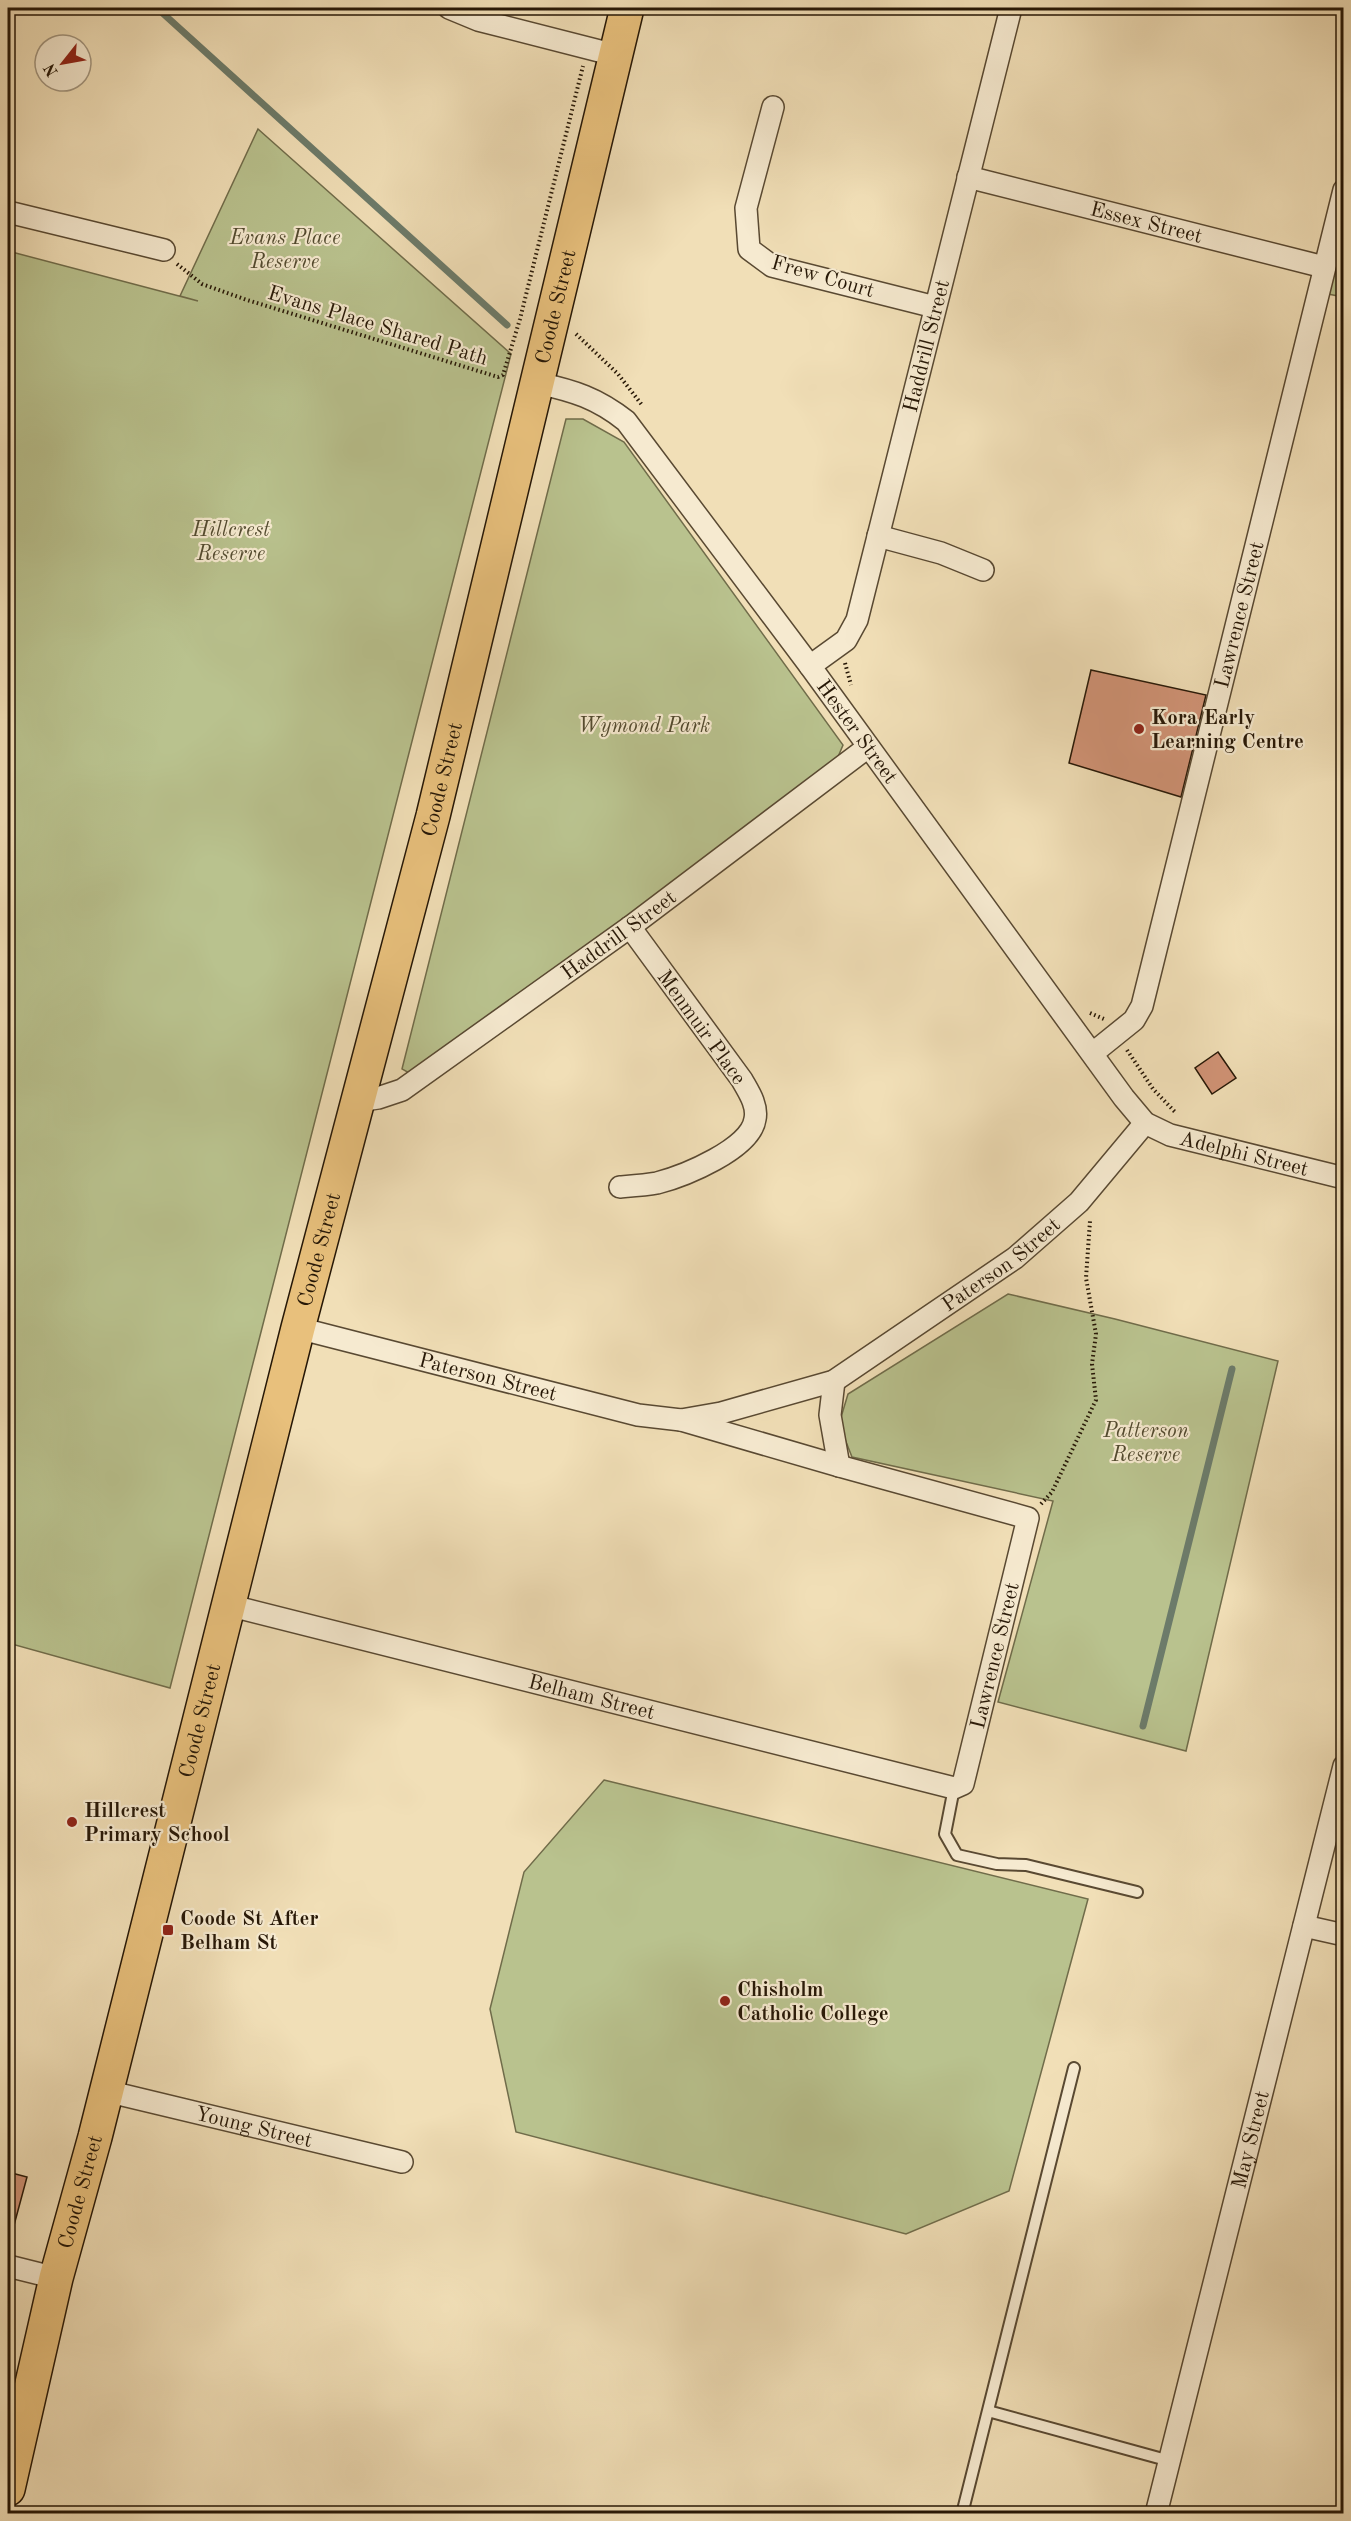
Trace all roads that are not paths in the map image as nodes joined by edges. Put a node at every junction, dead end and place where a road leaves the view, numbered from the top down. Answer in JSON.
{"nodes":[{"id":1,"x":449,"y":8,"type":"edge"},
{"id":2,"x":627,"y":8,"type":"edge"},
{"id":3,"x":1011,"y":8,"type":"edge"},
{"id":4,"x":615,"y":56,"type":"junction"},
{"id":5,"x":773,"y":107,"type":"dead end"},
{"id":6,"x":968,"y":177,"type":"junction"},
{"id":7,"x":1344,"y":190,"type":"edge"},
{"id":8,"x":8,"y":212,"type":"edge"},
{"id":9,"x":164,"y":250,"type":"road end"},
{"id":10,"x":1324,"y":267,"type":"junction"},
{"id":11,"x":935,"y":308,"type":"junction"},
{"id":12,"x":538,"y":382,"type":"junction"},
{"id":13,"x":878,"y":536,"type":"junction"},
{"id":14,"x":983,"y":570,"type":"dead end"},
{"id":15,"x":810,"y":666,"type":"junction"},
{"id":16,"x":868,"y":747,"type":"junction"},
{"id":17,"x":630,"y":927,"type":"junction"},
{"id":18,"x":1093,"y":1053,"type":"junction"},
{"id":19,"x":358,"y":1101,"type":"junction"},
{"id":20,"x":1145,"y":1123,"type":"junction"},
{"id":21,"x":1344,"y":1178,"type":"edge"},
{"id":22,"x":620,"y":1187,"type":"dead end"},
{"id":23,"x":298,"y":1328,"type":"junction"},
{"id":24,"x":834,"y":1381,"type":"junction"},
{"id":25,"x":681,"y":1420,"type":"junction"},
{"id":26,"x":839,"y":1466,"type":"junction"},
{"id":27,"x":1028,"y":1518,"type":"joint"},
{"id":28,"x":228,"y":1605,"type":"junction"},
{"id":29,"x":1344,"y":1766,"type":"edge"},
{"id":30,"x":954,"y":1788,"type":"junction"},
{"id":31,"x":1137,"y":1892,"type":"dead end"},
{"id":32,"x":1304,"y":1926,"type":"junction"},
{"id":33,"x":1344,"y":1935,"type":"edge"},
{"id":34,"x":1074,"y":2068,"type":"dead end"},
{"id":35,"x":106,"y":2091,"type":"junction"},
{"id":36,"x":402,"y":2162,"type":"dead end"},
{"id":37,"x":8,"y":2266,"type":"edge"},
{"id":38,"x":56,"y":2278,"type":"junction"},
{"id":39,"x":988,"y":2411,"type":"junction"},
{"id":40,"x":1170,"y":2461,"type":"junction"},
{"id":41,"x":8,"y":2489,"type":"edge"},
{"id":42,"x":962,"y":2514,"type":"edge"},
{"id":43,"x":1156,"y":2514,"type":"edge"}],
"edges":[{"from":1,"to":4,"type":"street"},
{"from":2,"to":4,"type":"main road","name":"Coode Street"},
{"from":3,"to":6,"type":"street","name":"Haddrill Street"},
{"from":4,"to":12,"type":"main road","name":"Coode Street"},
{"from":5,"to":11,"type":"street","name":"Frew Court"},
{"from":6,"to":10,"type":"street","name":"Essex Street"},
{"from":6,"to":11,"type":"street","name":"Haddrill Street"},
{"from":7,"to":10,"type":"street","name":"Lawrence Street"},
{"from":8,"to":9,"type":"street"},
{"from":10,"to":18,"type":"street","name":"Lawrence Street"},
{"from":11,"to":13,"type":"street","name":"Haddrill Street"},
{"from":12,"to":15,"type":"street","name":"Hester Street"},
{"from":12,"to":19,"type":"main road","name":"Coode Street"},
{"from":13,"to":14,"type":"street"},
{"from":13,"to":15,"type":"street","name":"Haddrill Street"},
{"from":15,"to":16,"type":"street","name":"Hester Street"},
{"from":16,"to":17,"type":"street","name":"Haddrill Street"},
{"from":16,"to":18,"type":"street","name":"Hester Street"},
{"from":17,"to":19,"type":"street","name":"Haddrill Street"},
{"from":17,"to":22,"type":"street","name":"Menmuir Place"},
{"from":18,"to":20,"type":"street","name":"Hester Street"},
{"from":19,"to":23,"type":"main road","name":"Coode Street"},
{"from":20,"to":21,"type":"street","name":"Adelphi Street"},
{"from":20,"to":24,"type":"street","name":"Paterson Street"},
{"from":23,"to":25,"type":"street","name":"Paterson Street"},
{"from":23,"to":28,"type":"main road","name":"Coode Street"},
{"from":24,"to":25,"type":"street","name":"Paterson Street"},
{"from":24,"to":26,"type":"street"},
{"from":25,"to":26,"type":"street","name":"Paterson Street"},
{"from":26,"to":27,"type":"street","name":"Paterson Street"},
{"from":27,"to":30,"type":"street","name":"Lawrence Street"},
{"from":28,"to":30,"type":"street","name":"Belham Street"},
{"from":28,"to":35,"type":"main road","name":"Coode Street"},
{"from":29,"to":32,"type":"street","name":"May Street"},
{"from":30,"to":31,"type":"lane"},
{"from":32,"to":33,"type":"street"},
{"from":32,"to":40,"type":"street","name":"May Street"},
{"from":34,"to":39,"type":"lane"},
{"from":35,"to":36,"type":"street","name":"Young Street"},
{"from":35,"to":38,"type":"main road","name":"Coode Street"},
{"from":37,"to":38,"type":"street"},
{"from":38,"to":41,"type":"main road","name":"Coode Street"},
{"from":39,"to":40,"type":"lane"},
{"from":39,"to":42,"type":"lane"},
{"from":40,"to":43,"type":"street","name":"May Street"}]}
